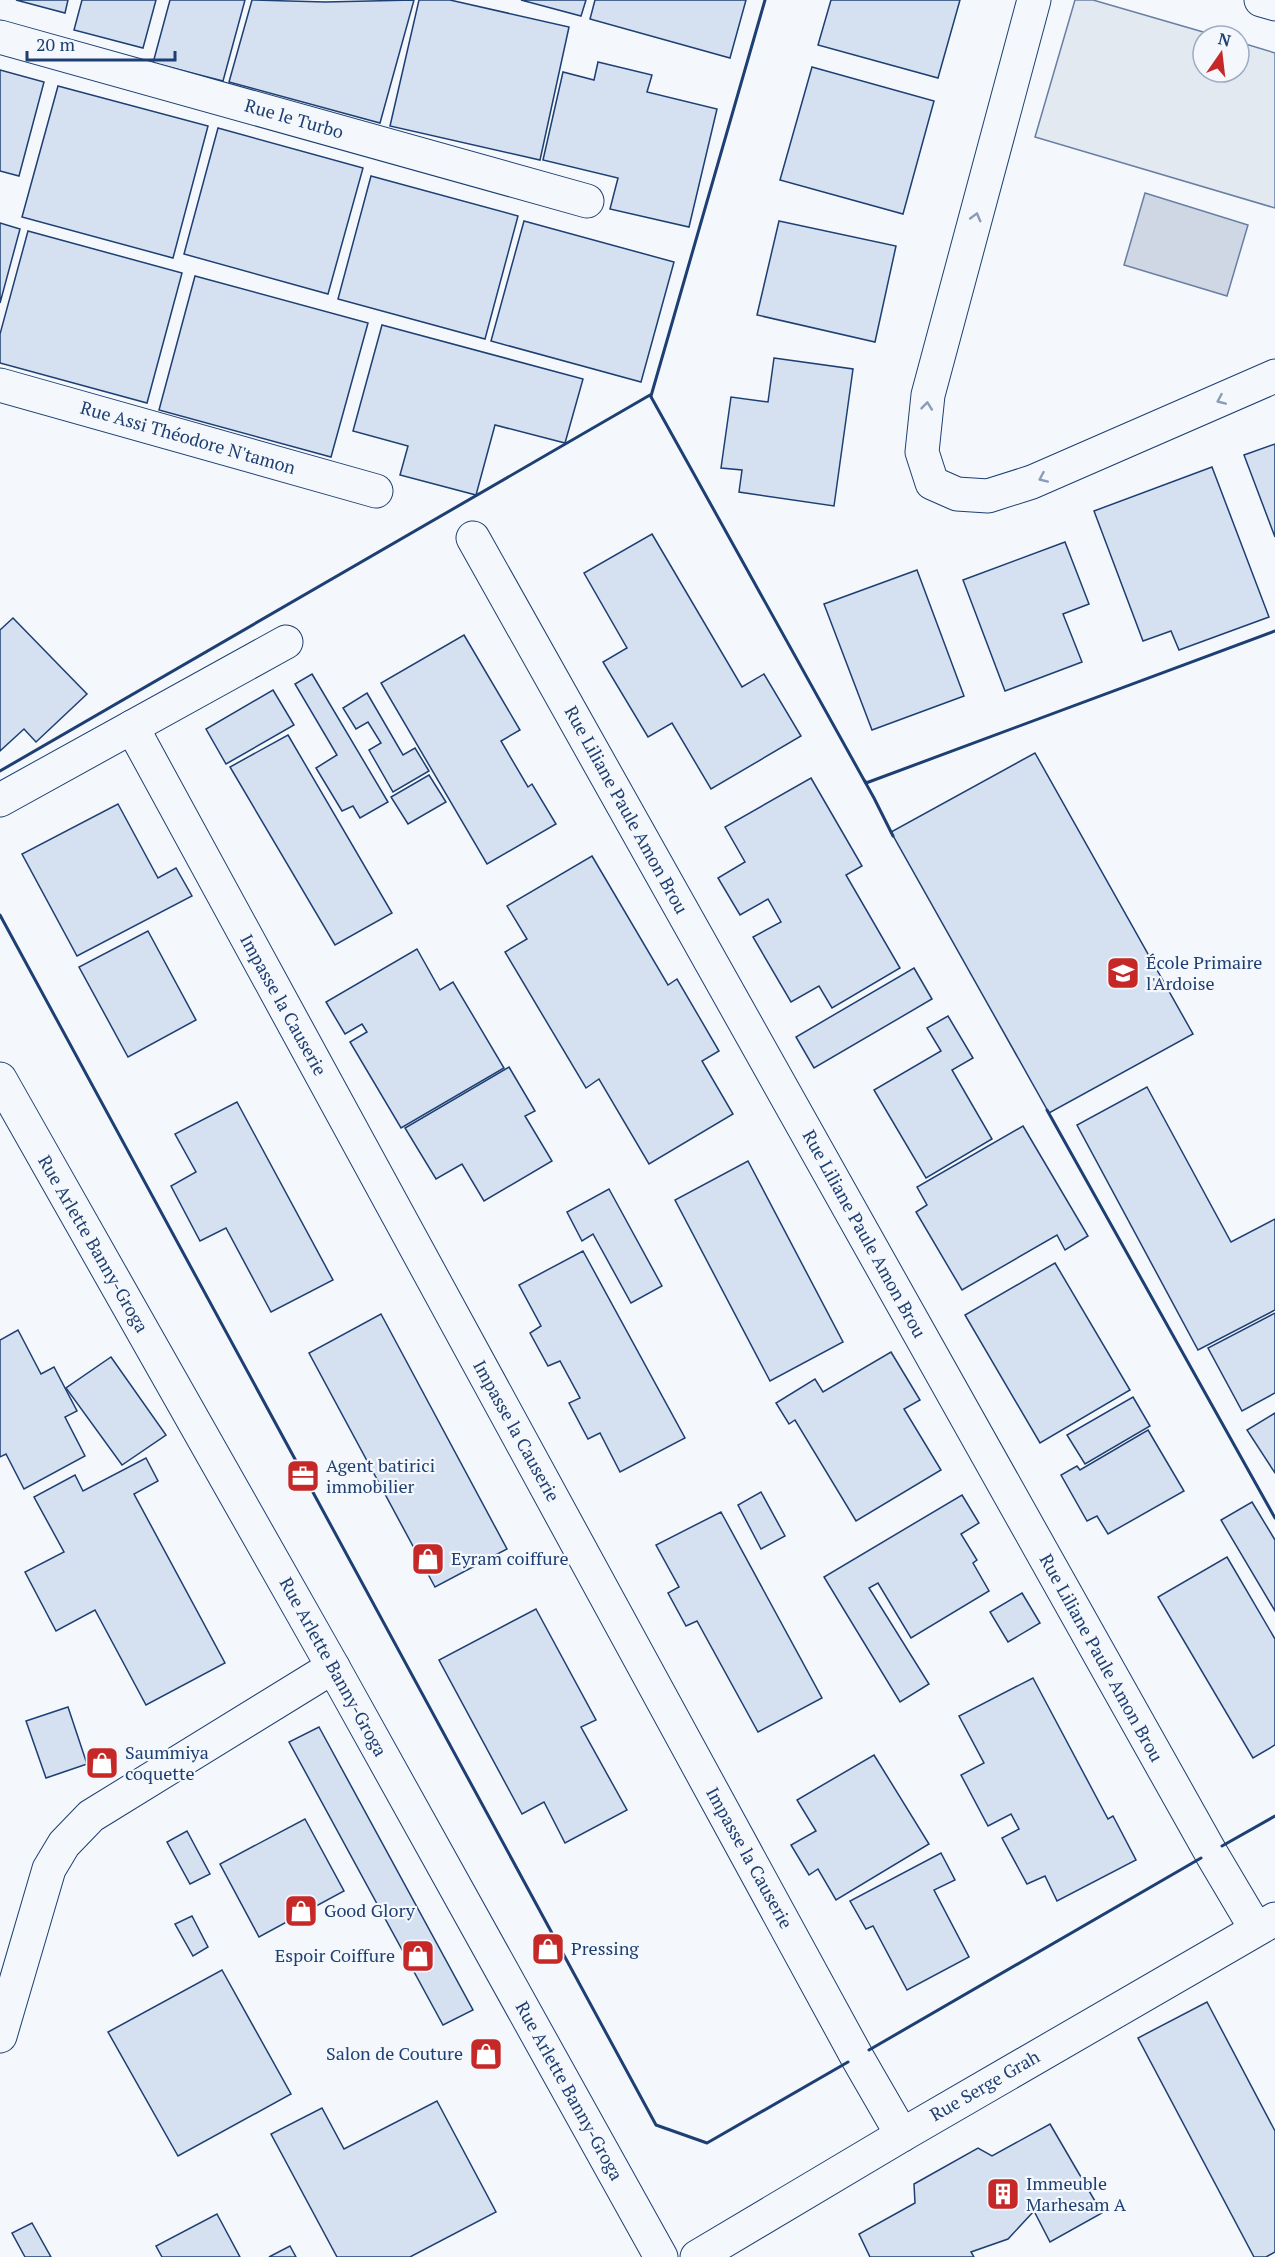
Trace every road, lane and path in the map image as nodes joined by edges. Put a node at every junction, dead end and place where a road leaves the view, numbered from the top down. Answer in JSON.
{"nodes":[{"id":1,"x":1034,"y":0,"type":"edge"},
{"id":2,"x":1261,"y":0,"type":"edge"},
{"id":3,"x":1275,"y":4,"type":"edge"},
{"id":4,"x":0,"y":36,"type":"edge"},
{"id":5,"x":587,"y":201,"type":"dead end"},
{"id":6,"x":1275,"y":376,"type":"edge"},
{"id":7,"x":0,"y":385,"type":"edge"},
{"id":8,"x":376,"y":491,"type":"dead end"},
{"id":9,"x":473,"y":538,"type":"dead end"},
{"id":10,"x":286,"y":642,"type":"dead end"},
{"id":11,"x":132,"y":727,"type":"junction"},
{"id":12,"x":0,"y":800,"type":"edge"},
{"id":13,"x":0,"y":1079,"type":"edge"},
{"id":14,"x":333,"y":1667,"type":"junction"},
{"id":15,"x":1265,"y":1924,"type":"edge"},
{"id":16,"x":0,"y":2036,"type":"edge"},
{"id":17,"x":902,"y":2135,"type":"junction"},
{"id":18,"x":661,"y":2257,"type":"edge"},
{"id":19,"x":697,"y":2257,"type":"edge"}],
"edges":[{"from":6,"to":1,"type":"street","one_way":true},
{"from":2,"to":3,"type":"street"},
{"from":4,"to":5,"type":"street","name":"Rue le Turbo"},
{"from":7,"to":8,"type":"street","name":"Rue Assi Théodore N'tamon"},
{"from":9,"to":15,"type":"street","name":"Rue Liliane Paule Amon Brou"},
{"from":10,"to":11,"type":"street"},
{"from":11,"to":12,"type":"street"},
{"from":11,"to":17,"type":"street","name":"Impasse la Causerie"},
{"from":13,"to":14,"type":"street","name":"Rue Arlette Banny-Groga"},
{"from":14,"to":16,"type":"street"},
{"from":14,"to":18,"type":"street","name":"Rue Arlette Banny-Groga"},
{"from":15,"to":17,"type":"street","name":"Rue Serge Grah"},
{"from":17,"to":19,"type":"street","name":"Rue Serge Grah"}]}
